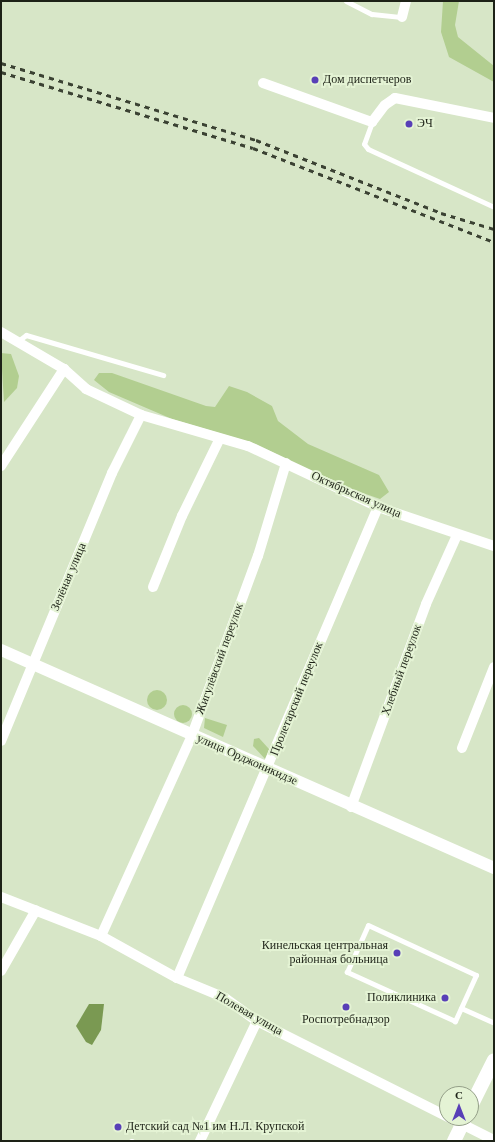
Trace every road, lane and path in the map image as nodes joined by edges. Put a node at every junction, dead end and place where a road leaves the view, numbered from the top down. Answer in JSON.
{"nodes":[{"id":1,"x":346,"y":1,"type":"edge"},
{"id":2,"x":406,"y":1,"type":"edge"},
{"id":3,"x":402,"y":17,"type":"joint"},
{"id":4,"x":263,"y":83,"type":"dead end"},
{"id":5,"x":494,"y":118,"type":"edge"},
{"id":6,"x":372,"y":122,"type":"junction"},
{"id":7,"x":494,"y":207,"type":"edge"},
{"id":8,"x":1,"y":332,"type":"edge"},
{"id":9,"x":18,"y":341,"type":"junction"},
{"id":10,"x":64,"y":369,"type":"junction"},
{"id":11,"x":164,"y":375,"type":"dead end"},
{"id":12,"x":141,"y":415,"type":"junction"},
{"id":13,"x":219,"y":440,"type":"junction"},
{"id":14,"x":286,"y":464,"type":"junction"},
{"id":15,"x":1,"y":466,"type":"edge"},
{"id":16,"x":378,"y":507,"type":"junction"},
{"id":17,"x":457,"y":535,"type":"junction"},
{"id":18,"x":494,"y":546,"type":"edge"},
{"id":19,"x":153,"y":587,"type":"dead end"},
{"id":20,"x":1,"y":650,"type":"edge"},
{"id":21,"x":31,"y":664,"type":"junction"},
{"id":22,"x":494,"y":667,"type":"edge"},
{"id":23,"x":192,"y":736,"type":"junction"},
{"id":24,"x":1,"y":741,"type":"edge"},
{"id":25,"x":462,"y":748,"type":"dead end"},
{"id":26,"x":268,"y":770,"type":"junction"},
{"id":27,"x":351,"y":807,"type":"junction"},
{"id":28,"x":494,"y":868,"type":"edge"},
{"id":29,"x":1,"y":897,"type":"edge"},
{"id":30,"x":36,"y":910,"type":"junction"},
{"id":31,"x":101,"y":936,"type":"junction"},
{"id":32,"x":1,"y":971,"type":"edge"},
{"id":33,"x":177,"y":978,"type":"junction"},
{"id":34,"x":461,"y":1008,"type":"junction"},
{"id":35,"x":257,"y":1021,"type":"junction"},
{"id":36,"x":494,"y":1023,"type":"edge"},
{"id":37,"x":494,"y":1060,"type":"edge"},
{"id":38,"x":479,"y":1090,"type":"edge"},
{"id":39,"x":439,"y":1110,"type":"edge"},
{"id":40,"x":461,"y":1126,"type":"edge"},
{"id":41,"x":470,"y":1126,"type":"edge"},
{"id":42,"x":494,"y":1140,"type":"edge"},
{"id":43,"x":200,"y":1141,"type":"edge"},
{"id":44,"x":454,"y":1141,"type":"edge"}],
"edges":[{"from":1,"to":3,"type":"lane"},
{"from":2,"to":3,"type":"street"},
{"from":4,"to":6,"type":"street"},
{"from":5,"to":6,"type":"street"},
{"from":6,"to":7,"type":"lane"},
{"from":8,"to":9,"type":"street","name":"Октябрьская улица"},
{"from":9,"to":10,"type":"street","name":"Октябрьская улица"},
{"from":9,"to":11,"type":"lane"},
{"from":10,"to":12,"type":"street","name":"Октябрьская улица"},
{"from":10,"to":15,"type":"street"},
{"from":12,"to":13,"type":"street","name":"Октябрьская улица"},
{"from":12,"to":21,"type":"street","name":"Зелёная улица"},
{"from":13,"to":14,"type":"street","name":"Октябрьская улица"},
{"from":13,"to":19,"type":"street"},
{"from":14,"to":16,"type":"street","name":"Октябрьская улица"},
{"from":14,"to":23,"type":"street","name":"Жигулёвский переулок"},
{"from":16,"to":17,"type":"street","name":"Октябрьская улица"},
{"from":16,"to":26,"type":"street","name":"Пролетарский переулок"},
{"from":17,"to":18,"type":"street","name":"Октябрьская улица"},
{"from":17,"to":27,"type":"street","name":"Хлебный переулок"},
{"from":20,"to":21,"type":"street","name":"улица Орджоникидзе"},
{"from":21,"to":23,"type":"street","name":"улица Орджоникидзе"},
{"from":21,"to":24,"type":"street","name":"Зелёная улица"},
{"from":22,"to":25,"type":"street"},
{"from":23,"to":26,"type":"street","name":"улица Орджоникидзе"},
{"from":23,"to":31,"type":"street","name":"Жигулёвский переулок"},
{"from":26,"to":27,"type":"street","name":"улица Орджоникидзе"},
{"from":26,"to":33,"type":"street","name":"Пролетарский переулок"},
{"from":27,"to":28,"type":"street","name":"улица Орджоникидзе"},
{"from":29,"to":30,"type":"street","name":"Полевая улица"},
{"from":30,"to":31,"type":"street","name":"Полевая улица"},
{"from":30,"to":32,"type":"street"},
{"from":31,"to":33,"type":"street","name":"Полевая улица"},
{"from":33,"to":35,"type":"street","name":"Полевая улица"},
{"from":34,"to":34,"type":"lane"},
{"from":34,"to":36,"type":"lane"},
{"from":35,"to":39,"type":"street","name":"Полевая улица"},
{"from":35,"to":43,"type":"street"},
{"from":37,"to":38,"type":"main road"},
{"from":40,"to":44,"type":"main road"},
{"from":41,"to":42,"type":"street","name":"Полевая улица"}]}
